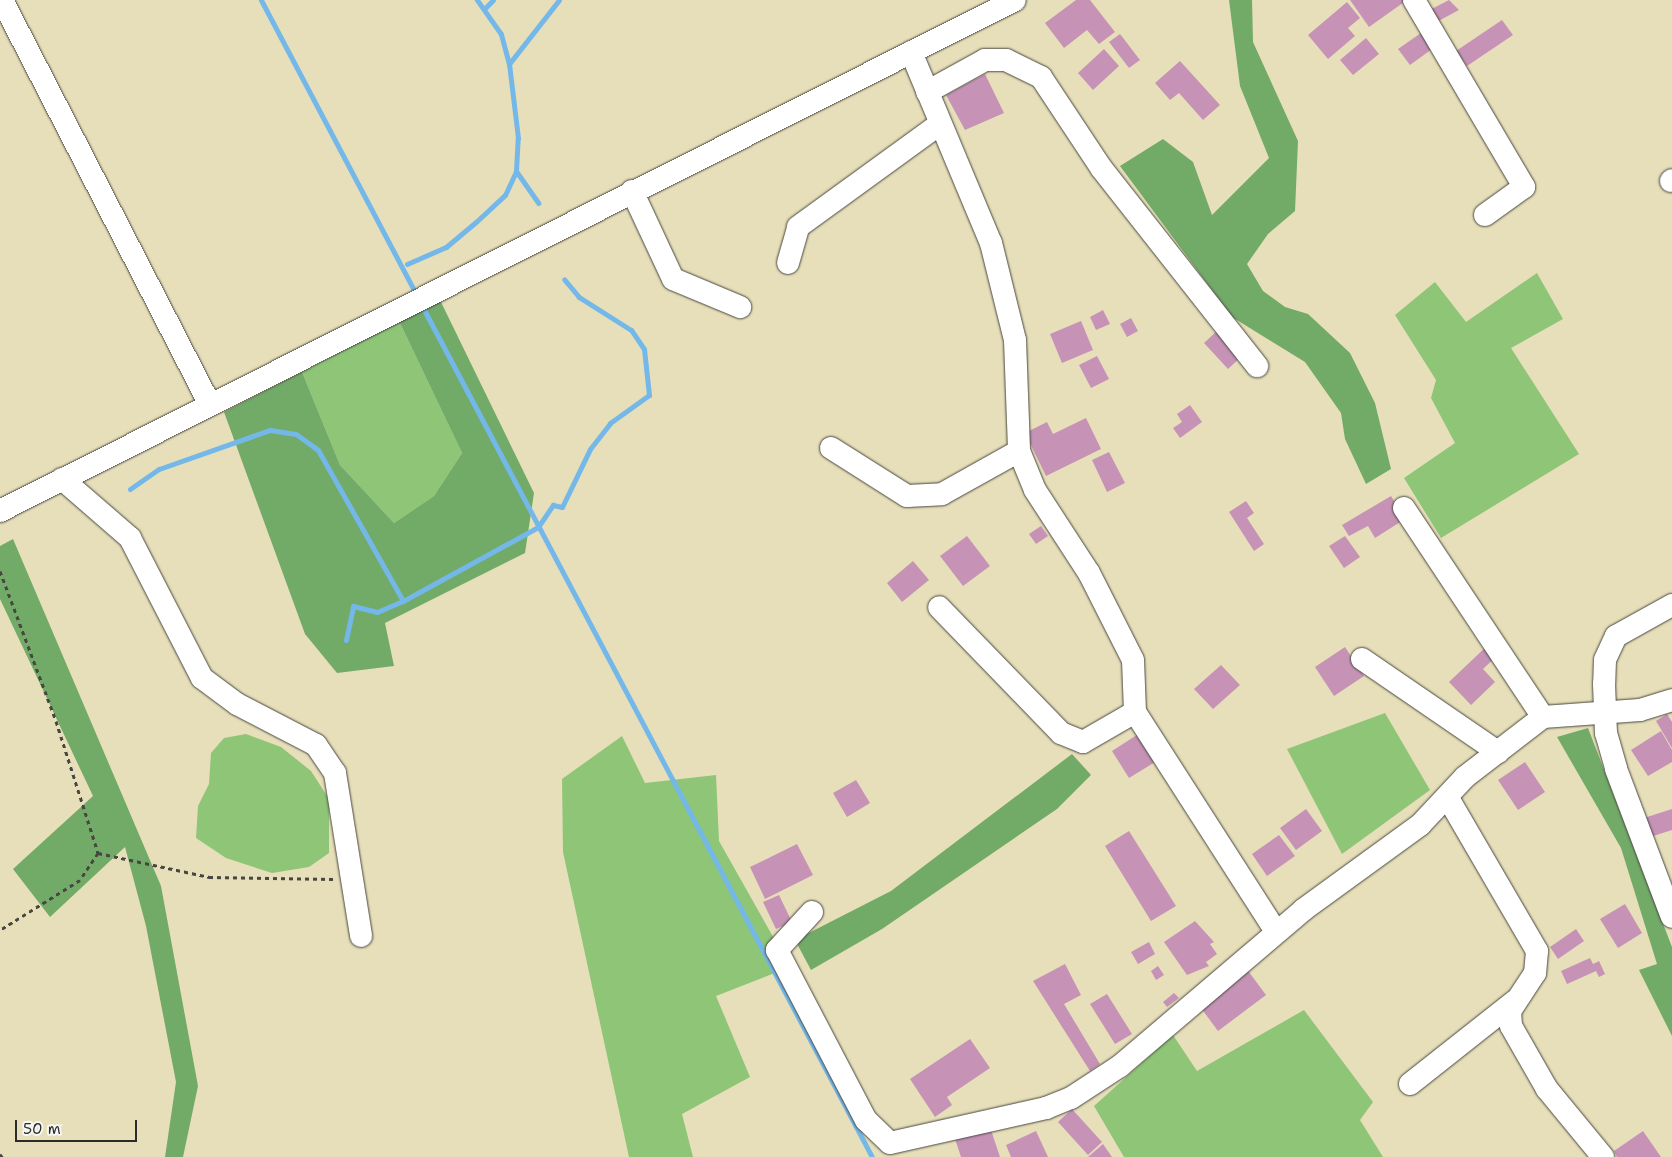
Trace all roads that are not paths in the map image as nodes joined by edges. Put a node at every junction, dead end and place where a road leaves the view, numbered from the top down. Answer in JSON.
{"nodes":[{"id":1,"x":2,"y":0,"type":"edge"},
{"id":2,"x":1015,"y":0,"type":"edge"},
{"id":3,"x":1414,"y":0,"type":"edge"},
{"id":4,"x":911,"y":52,"type":"junction"},
{"id":5,"x":927,"y":92,"type":"junction"},
{"id":6,"x":940,"y":124,"type":"junction"},
{"id":7,"x":632,"y":192,"type":"junction"},
{"id":8,"x":1485,"y":215,"type":"dead end"},
{"id":9,"x":788,"y":263,"type":"dead end"},
{"id":10,"x":740,"y":307,"type":"dead end"},
{"id":11,"x":1257,"y":366,"type":"dead end"},
{"id":12,"x":209,"y":403,"type":"junction"},
{"id":13,"x":831,"y":448,"type":"dead end"},
{"id":14,"x":1019,"y":451,"type":"junction"},
{"id":15,"x":62,"y":479,"type":"junction"},
{"id":16,"x":1404,"y":508,"type":"dead end"},
{"id":17,"x":0,"y":511,"type":"edge"},
{"id":18,"x":1672,"y":605,"type":"edge"},
{"id":19,"x":939,"y":607,"type":"dead end"},
{"id":20,"x":1362,"y":659,"type":"dead end"},
{"id":21,"x":1672,"y":700,"type":"edge"},
{"id":22,"x":1135,"y":712,"type":"junction"},
{"id":23,"x":1606,"y":713,"type":"junction"},
{"id":24,"x":1543,"y":716,"type":"junction"},
{"id":25,"x":1498,"y":752,"type":"junction"},
{"id":26,"x":1448,"y":798,"type":"junction"},
{"id":27,"x":812,"y":912,"type":"dead end"},
{"id":28,"x":1672,"y":917,"type":"edge"},
{"id":29,"x":1276,"y":932,"type":"junction"},
{"id":30,"x":361,"y":936,"type":"dead end"},
{"id":31,"x":1516,"y":1001,"type":"junction"},
{"id":32,"x":1410,"y":1084,"type":"dead end"},
{"id":33,"x":1603,"y":1157,"type":"edge"}],
"edges":[{"from":1,"to":12,"type":"street"},
{"from":2,"to":4,"type":"street"},
{"from":3,"to":8,"type":"street"},
{"from":4,"to":5,"type":"street"},
{"from":4,"to":7,"type":"street"},
{"from":5,"to":6,"type":"street"},
{"from":5,"to":11,"type":"street"},
{"from":6,"to":9,"type":"street"},
{"from":6,"to":14,"type":"street"},
{"from":7,"to":10,"type":"street"},
{"from":7,"to":12,"type":"street"},
{"from":12,"to":15,"type":"street"},
{"from":13,"to":14,"type":"street"},
{"from":14,"to":22,"type":"street"},
{"from":15,"to":17,"type":"street"},
{"from":15,"to":30,"type":"street"},
{"from":16,"to":24,"type":"street"},
{"from":18,"to":23,"type":"street"},
{"from":19,"to":22,"type":"street"},
{"from":20,"to":25,"type":"street"},
{"from":21,"to":23,"type":"street"},
{"from":22,"to":29,"type":"street"},
{"from":23,"to":24,"type":"street"},
{"from":23,"to":28,"type":"street"},
{"from":24,"to":25,"type":"street"},
{"from":25,"to":26,"type":"street"},
{"from":26,"to":29,"type":"street"},
{"from":26,"to":31,"type":"street"},
{"from":27,"to":29,"type":"street"},
{"from":31,"to":32,"type":"street"},
{"from":31,"to":33,"type":"street"}]}
